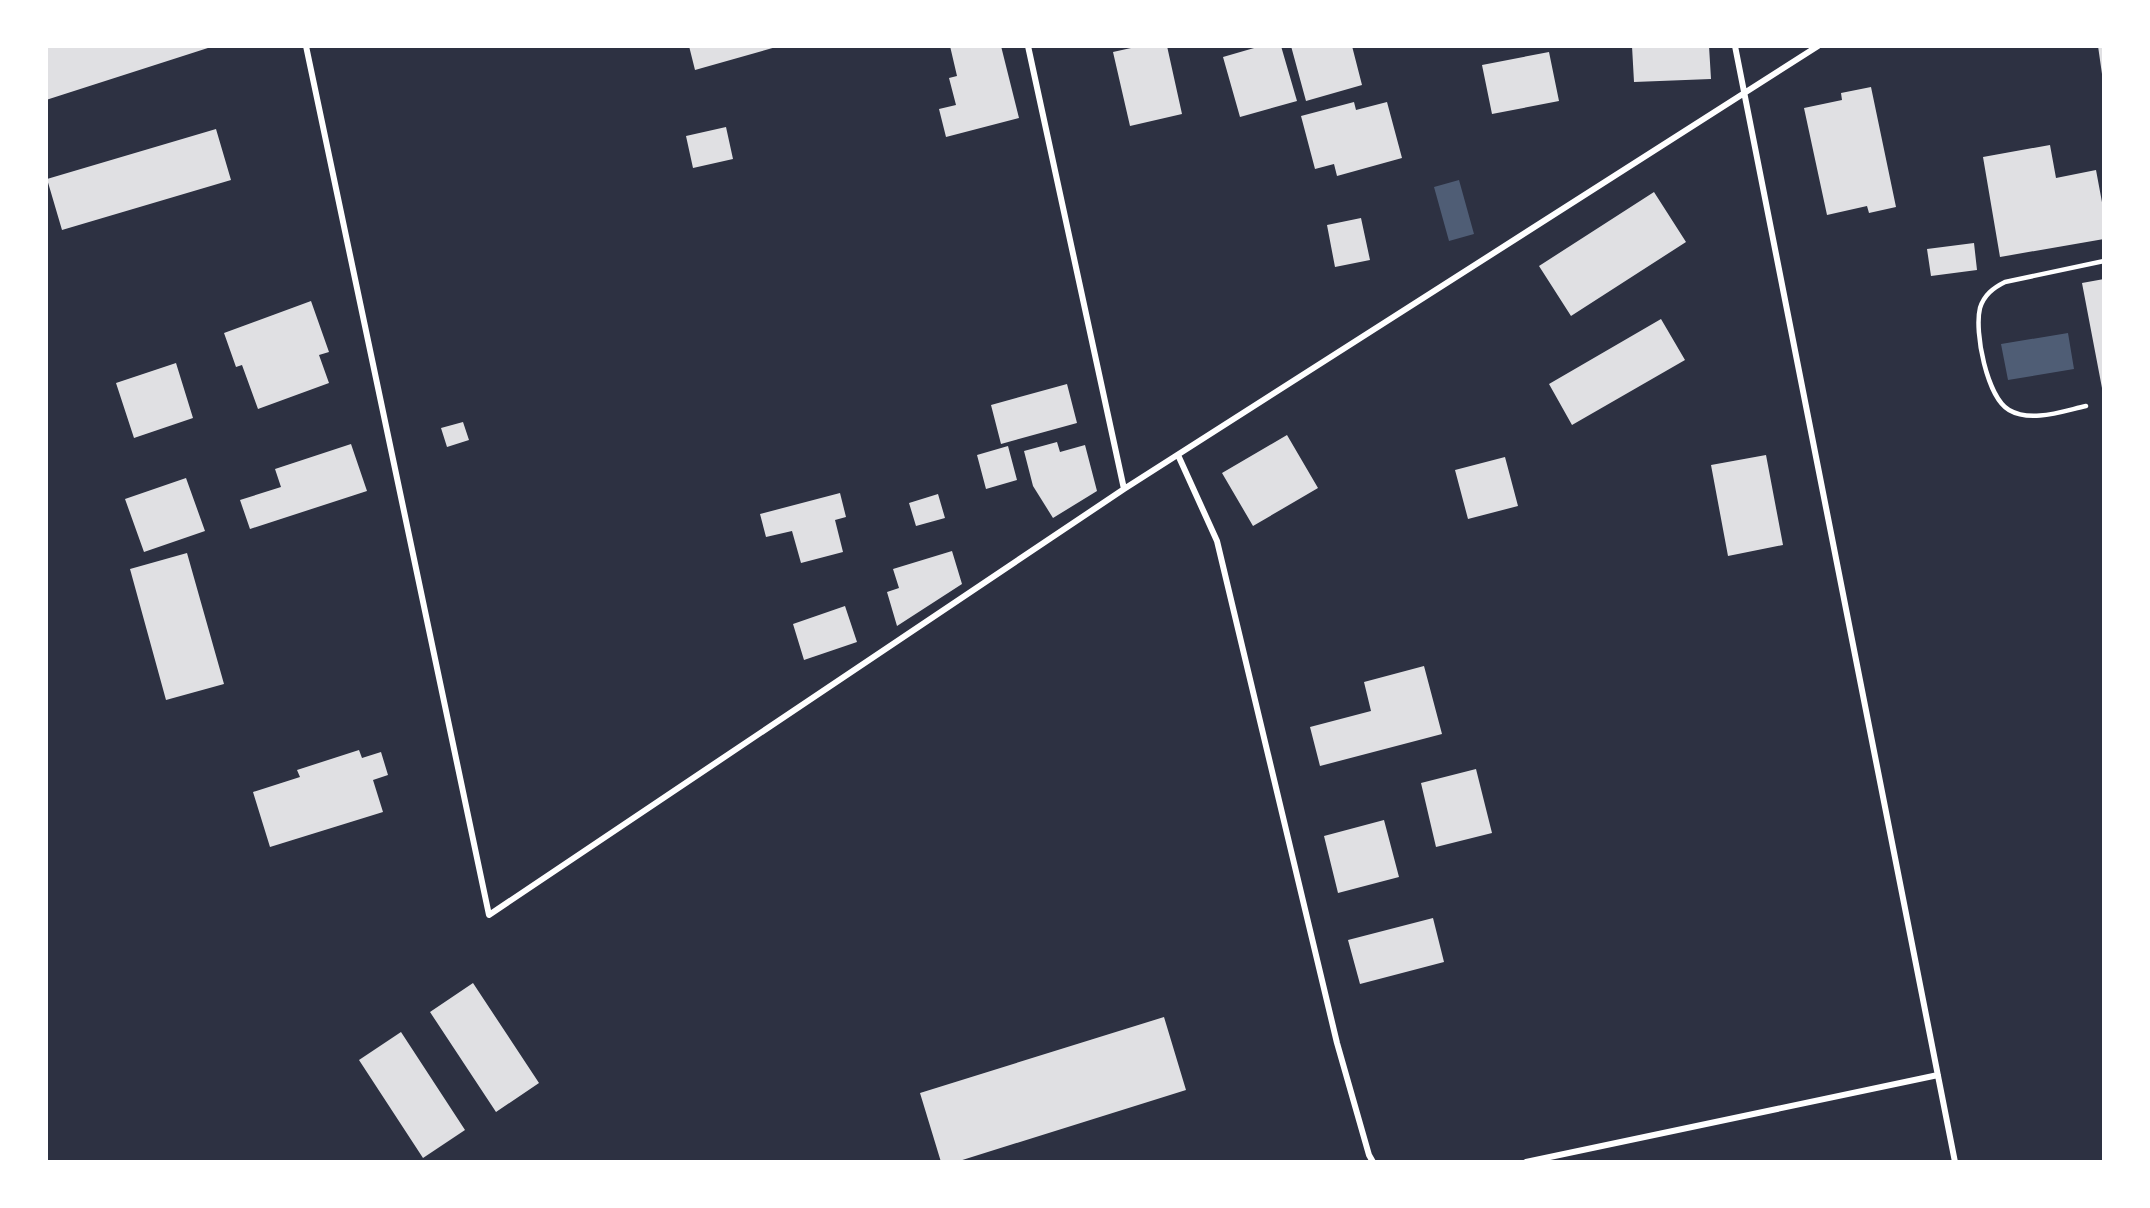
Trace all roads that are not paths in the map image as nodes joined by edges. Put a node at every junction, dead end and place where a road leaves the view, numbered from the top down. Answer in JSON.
{"nodes":[{"id":1,"x":306,"y":46,"type":"edge"},
{"id":2,"x":1028,"y":46,"type":"edge"},
{"id":3,"x":1735,"y":46,"type":"edge"},
{"id":4,"x":1818,"y":46,"type":"edge"},
{"id":5,"x":1744,"y":95,"type":"junction"},
{"id":6,"x":2103,"y":261,"type":"edge"},
{"id":7,"x":2086,"y":406,"type":"dead end"},
{"id":8,"x":1178,"y":455,"type":"junction"},
{"id":9,"x":1124,"y":489,"type":"junction"},
{"id":10,"x":1938,"y":1075,"type":"junction"},
{"id":11,"x":1373,"y":1161,"type":"edge"},
{"id":12,"x":1526,"y":1161,"type":"edge"},
{"id":13,"x":1955,"y":1161,"type":"edge"}],
"edges":[{"from":1,"to":9,"type":"street"},
{"from":2,"to":9,"type":"street"},
{"from":3,"to":5,"type":"street"},
{"from":4,"to":5,"type":"street"},
{"from":5,"to":8,"type":"street"},
{"from":5,"to":10,"type":"street"},
{"from":6,"to":7,"type":"lane"},
{"from":8,"to":9,"type":"street"},
{"from":8,"to":11,"type":"street"},
{"from":10,"to":12,"type":"street"},
{"from":10,"to":13,"type":"street"}]}
